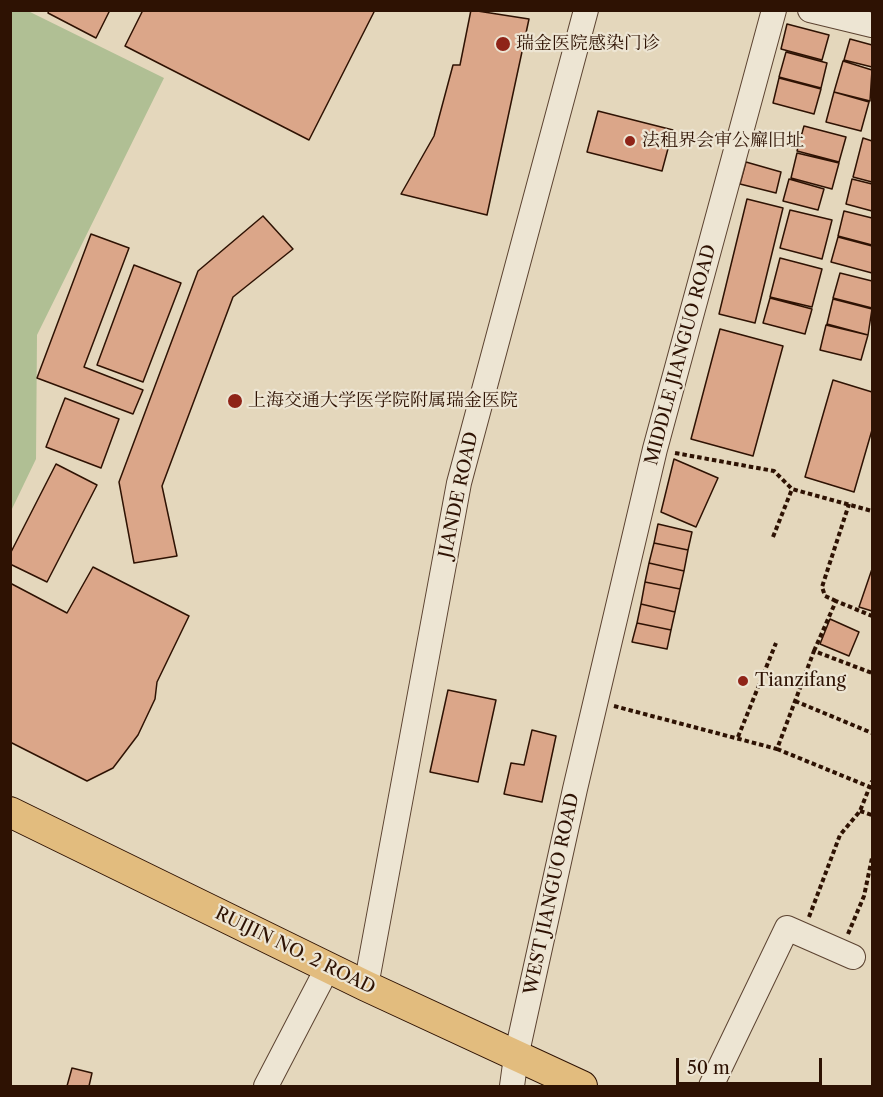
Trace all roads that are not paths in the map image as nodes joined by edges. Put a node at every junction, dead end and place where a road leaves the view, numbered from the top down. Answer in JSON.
{"nodes":[{"id":1,"x":586,"y":10,"type":"edge"},
{"id":2,"x":774,"y":10,"type":"edge"},
{"id":3,"x":810,"y":10,"type":"edge"},
{"id":4,"x":873,"y":25,"type":"edge"},
{"id":5,"x":596,"y":702,"type":"joint"},
{"id":6,"x":10,"y":812,"type":"edge"},
{"id":7,"x":847,"y":954,"type":"road end"},
{"id":8,"x":328,"y":967,"type":"junction"},
{"id":9,"x":366,"y":986,"type":"junction"},
{"id":10,"x":516,"y":1057,"type":"junction"},
{"id":11,"x":266,"y":1086,"type":"edge"},
{"id":12,"x":512,"y":1086,"type":"edge"},
{"id":13,"x":582,"y":1086,"type":"edge"},
{"id":14,"x":711,"y":1086,"type":"edge"}],
"edges":[{"from":1,"to":9,"type":"street","name":"JIANDE ROAD"},
{"from":2,"to":5,"type":"street","name":"MIDDLE JIANGUO ROAD"},
{"from":3,"to":4,"type":"street"},
{"from":5,"to":10,"type":"street","name":"WEST JIANGUO ROAD"},
{"from":6,"to":8,"type":"main road","name":"RUIJIN NO. 2 ROAD"},
{"from":7,"to":14,"type":"street"},
{"from":8,"to":9,"type":"main road","name":"RUIJIN NO. 2 ROAD"},
{"from":8,"to":11,"type":"street"},
{"from":9,"to":10,"type":"main road","name":"RUIJIN NO. 2 ROAD"},
{"from":10,"to":12,"type":"street","name":"WEST JIANGUO ROAD"},
{"from":10,"to":13,"type":"main road","name":"RUIJIN NO. 2 ROAD"}]}
